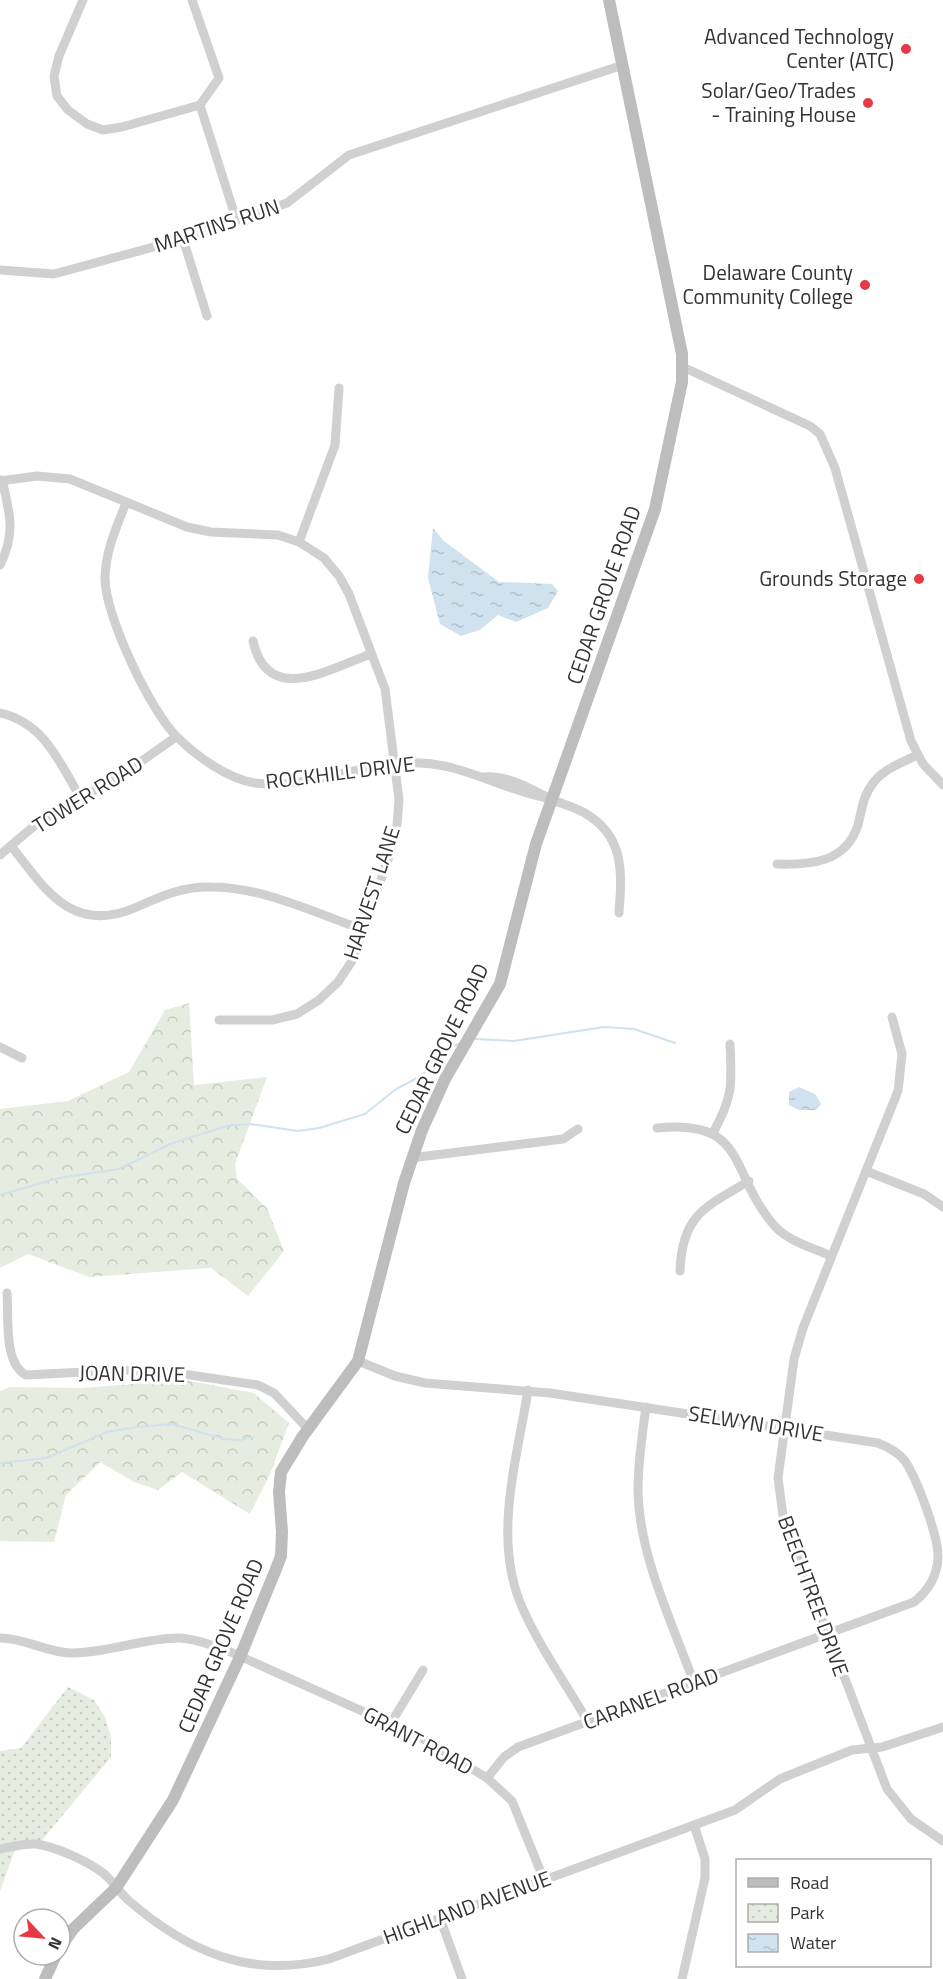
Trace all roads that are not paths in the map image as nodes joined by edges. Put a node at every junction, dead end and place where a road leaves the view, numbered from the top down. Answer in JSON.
{"nodes":[{"id":1,"x":83,"y":0,"type":"edge"},
{"id":2,"x":192,"y":0,"type":"edge"},
{"id":3,"x":609,"y":0,"type":"edge"},
{"id":4,"x":623,"y":65,"type":"junction"},
{"id":5,"x":200,"y":105,"type":"junction"},
{"id":6,"x":236,"y":219,"type":"junction"},
{"id":7,"x":183,"y":239,"type":"junction"},
{"id":8,"x":0,"y":270,"type":"edge"},
{"id":9,"x":207,"y":316,"type":"dead end"},
{"id":10,"x":683,"y":367,"type":"junction"},
{"id":11,"x":339,"y":388,"type":"dead end"},
{"id":12,"x":1,"y":481,"type":"edge"},
{"id":13,"x":126,"y":503,"type":"junction"},
{"id":14,"x":299,"y":542,"type":"junction"},
{"id":15,"x":0,"y":565,"type":"edge"},
{"id":16,"x":253,"y":641,"type":"dead end"},
{"id":17,"x":371,"y":654,"type":"junction"},
{"id":18,"x":0,"y":713,"type":"edge"},
{"id":19,"x":176,"y":737,"type":"junction"},
{"id":20,"x":917,"y":755,"type":"junction"},
{"id":21,"x":396,"y":764,"type":"junction"},
{"id":22,"x":943,"y":785,"type":"edge"},
{"id":23,"x":80,"y":797,"type":"junction"},
{"id":24,"x":552,"y":799,"type":"junction"},
{"id":25,"x":12,"y":847,"type":"junction"},
{"id":26,"x":0,"y":855,"type":"edge"},
{"id":27,"x":777,"y":864,"type":"dead end"},
{"id":28,"x":619,"y":913,"type":"dead end"},
{"id":29,"x":364,"y":930,"type":"junction"},
{"id":30,"x":892,"y":1017,"type":"dead end"},
{"id":31,"x":219,"y":1020,"type":"dead end"},
{"id":32,"x":730,"y":1044,"type":"dead end"},
{"id":33,"x":0,"y":1047,"type":"edge"},
{"id":34,"x":22,"y":1058,"type":"dead end"},
{"id":35,"x":657,"y":1128,"type":"dead end"},
{"id":36,"x":578,"y":1129,"type":"dead end"},
{"id":37,"x":713,"y":1133,"type":"junction"},
{"id":38,"x":411,"y":1158,"type":"junction"},
{"id":39,"x":866,"y":1171,"type":"junction"},
{"id":40,"x":749,"y":1181,"type":"junction"},
{"id":41,"x":943,"y":1207,"type":"edge"},
{"id":42,"x":831,"y":1256,"type":"junction"},
{"id":43,"x":680,"y":1271,"type":"dead end"},
{"id":44,"x":7,"y":1293,"type":"dead end"},
{"id":45,"x":358,"y":1361,"type":"junction"},
{"id":46,"x":528,"y":1390,"type":"junction"},
{"id":47,"x":646,"y":1407,"type":"junction"},
{"id":48,"x":785,"y":1428,"type":"junction"},
{"id":49,"x":308,"y":1429,"type":"junction"},
{"id":50,"x":826,"y":1636,"type":"junction"},
{"id":51,"x":0,"y":1638,"type":"edge"},
{"id":52,"x":240,"y":1657,"type":"junction"},
{"id":53,"x":423,"y":1670,"type":"dead end"},
{"id":54,"x":694,"y":1683,"type":"junction"},
{"id":55,"x":588,"y":1722,"type":"junction"},
{"id":56,"x":391,"y":1723,"type":"junction"},
{"id":57,"x":943,"y":1727,"type":"edge"},
{"id":58,"x":870,"y":1748,"type":"junction"},
{"id":59,"x":487,"y":1778,"type":"junction"},
{"id":60,"x":694,"y":1825,"type":"junction"},
{"id":61,"x":943,"y":1841,"type":"edge"},
{"id":62,"x":0,"y":1849,"type":"edge"},
{"id":63,"x":544,"y":1880,"type":"junction"},
{"id":64,"x":116,"y":1888,"type":"junction"},
{"id":65,"x":440,"y":1918,"type":"junction"},
{"id":66,"x":72,"y":1930,"type":"edge"},
{"id":67,"x":462,"y":1979,"type":"edge"},
{"id":68,"x":682,"y":1979,"type":"edge"}],
"edges":[{"from":1,"to":5,"type":"street"},
{"from":2,"to":5,"type":"street"},
{"from":3,"to":4,"type":"street","name":"CEDAR GROVE ROAD"},
{"from":4,"to":6,"type":"street","name":"MARTINS RUN"},
{"from":4,"to":10,"type":"street","name":"CEDAR GROVE ROAD"},
{"from":5,"to":6,"type":"street"},
{"from":6,"to":7,"type":"street","name":"MARTINS RUN"},
{"from":7,"to":8,"type":"street","name":"MARTINS RUN"},
{"from":7,"to":9,"type":"street"},
{"from":10,"to":20,"type":"street"},
{"from":10,"to":24,"type":"street","name":"CEDAR GROVE ROAD"},
{"from":11,"to":14,"type":"street"},
{"from":12,"to":13,"type":"street","name":"HARVEST LANE"},
{"from":12,"to":15,"type":"street"},
{"from":13,"to":14,"type":"street","name":"HARVEST LANE"},
{"from":13,"to":19,"type":"street","name":"ROCKHILL DRIVE"},
{"from":14,"to":17,"type":"street","name":"HARVEST LANE"},
{"from":16,"to":17,"type":"street"},
{"from":17,"to":21,"type":"street","name":"HARVEST LANE"},
{"from":18,"to":23,"type":"street"},
{"from":19,"to":21,"type":"street","name":"ROCKHILL DRIVE"},
{"from":19,"to":23,"type":"street","name":"TOWER ROAD"},
{"from":20,"to":22,"type":"street"},
{"from":20,"to":27,"type":"street"},
{"from":21,"to":24,"type":"street","name":"ROCKHILL DRIVE"},
{"from":21,"to":29,"type":"street","name":"HARVEST LANE"},
{"from":23,"to":25,"type":"street","name":"TOWER ROAD"},
{"from":24,"to":28,"type":"street","name":"ROCKHILL DRIVE"},
{"from":24,"to":38,"type":"street","name":"CEDAR GROVE ROAD"},
{"from":25,"to":26,"type":"street","name":"TOWER ROAD"},
{"from":25,"to":29,"type":"street"},
{"from":29,"to":31,"type":"street","name":"HARVEST LANE"},
{"from":30,"to":39,"type":"street","name":"BEECHTREE DRIVE"},
{"from":32,"to":37,"type":"street"},
{"from":33,"to":34,"type":"street"},
{"from":35,"to":37,"type":"street"},
{"from":36,"to":38,"type":"street"},
{"from":37,"to":40,"type":"street"},
{"from":38,"to":45,"type":"street","name":"CEDAR GROVE ROAD"},
{"from":39,"to":41,"type":"street"},
{"from":39,"to":42,"type":"street","name":"BEECHTREE DRIVE"},
{"from":40,"to":42,"type":"street"},
{"from":40,"to":43,"type":"street"},
{"from":42,"to":48,"type":"street","name":"BEECHTREE DRIVE"},
{"from":44,"to":49,"type":"street","name":"JOAN DRIVE"},
{"from":45,"to":46,"type":"street","name":"SELWYN DRIVE"},
{"from":45,"to":49,"type":"street","name":"CEDAR GROVE ROAD"},
{"from":46,"to":47,"type":"street","name":"SELWYN DRIVE"},
{"from":46,"to":55,"type":"street"},
{"from":47,"to":48,"type":"street","name":"SELWYN DRIVE"},
{"from":47,"to":54,"type":"street"},
{"from":48,"to":50,"type":"street","name":"BEECHTREE DRIVE"},
{"from":48,"to":50,"type":"street","name":"SELWYN DRIVE"},
{"from":49,"to":52,"type":"street","name":"CEDAR GROVE ROAD"},
{"from":50,"to":54,"type":"street","name":"CARANEL ROAD"},
{"from":50,"to":58,"type":"street","name":"BEECHTREE DRIVE"},
{"from":51,"to":52,"type":"street","name":"GRANT ROAD"},
{"from":52,"to":56,"type":"street","name":"GRANT ROAD"},
{"from":52,"to":64,"type":"street","name":"CEDAR GROVE ROAD"},
{"from":53,"to":56,"type":"street"},
{"from":54,"to":55,"type":"street","name":"CARANEL ROAD"},
{"from":55,"to":59,"type":"street","name":"CARANEL ROAD"},
{"from":56,"to":59,"type":"street","name":"GRANT ROAD"},
{"from":57,"to":58,"type":"street","name":"HIGHLAND AVENUE"},
{"from":58,"to":60,"type":"street","name":"HIGHLAND AVENUE"},
{"from":58,"to":61,"type":"street","name":"BEECHTREE DRIVE"},
{"from":59,"to":63,"type":"street","name":"GRANT ROAD"},
{"from":60,"to":63,"type":"street","name":"HIGHLAND AVENUE"},
{"from":60,"to":68,"type":"street"},
{"from":62,"to":64,"type":"street","name":"HIGHLAND AVENUE"},
{"from":63,"to":65,"type":"street","name":"HIGHLAND AVENUE"},
{"from":64,"to":65,"type":"street","name":"HIGHLAND AVENUE"},
{"from":64,"to":66,"type":"street","name":"CEDAR GROVE ROAD"},
{"from":65,"to":67,"type":"street"}]}
